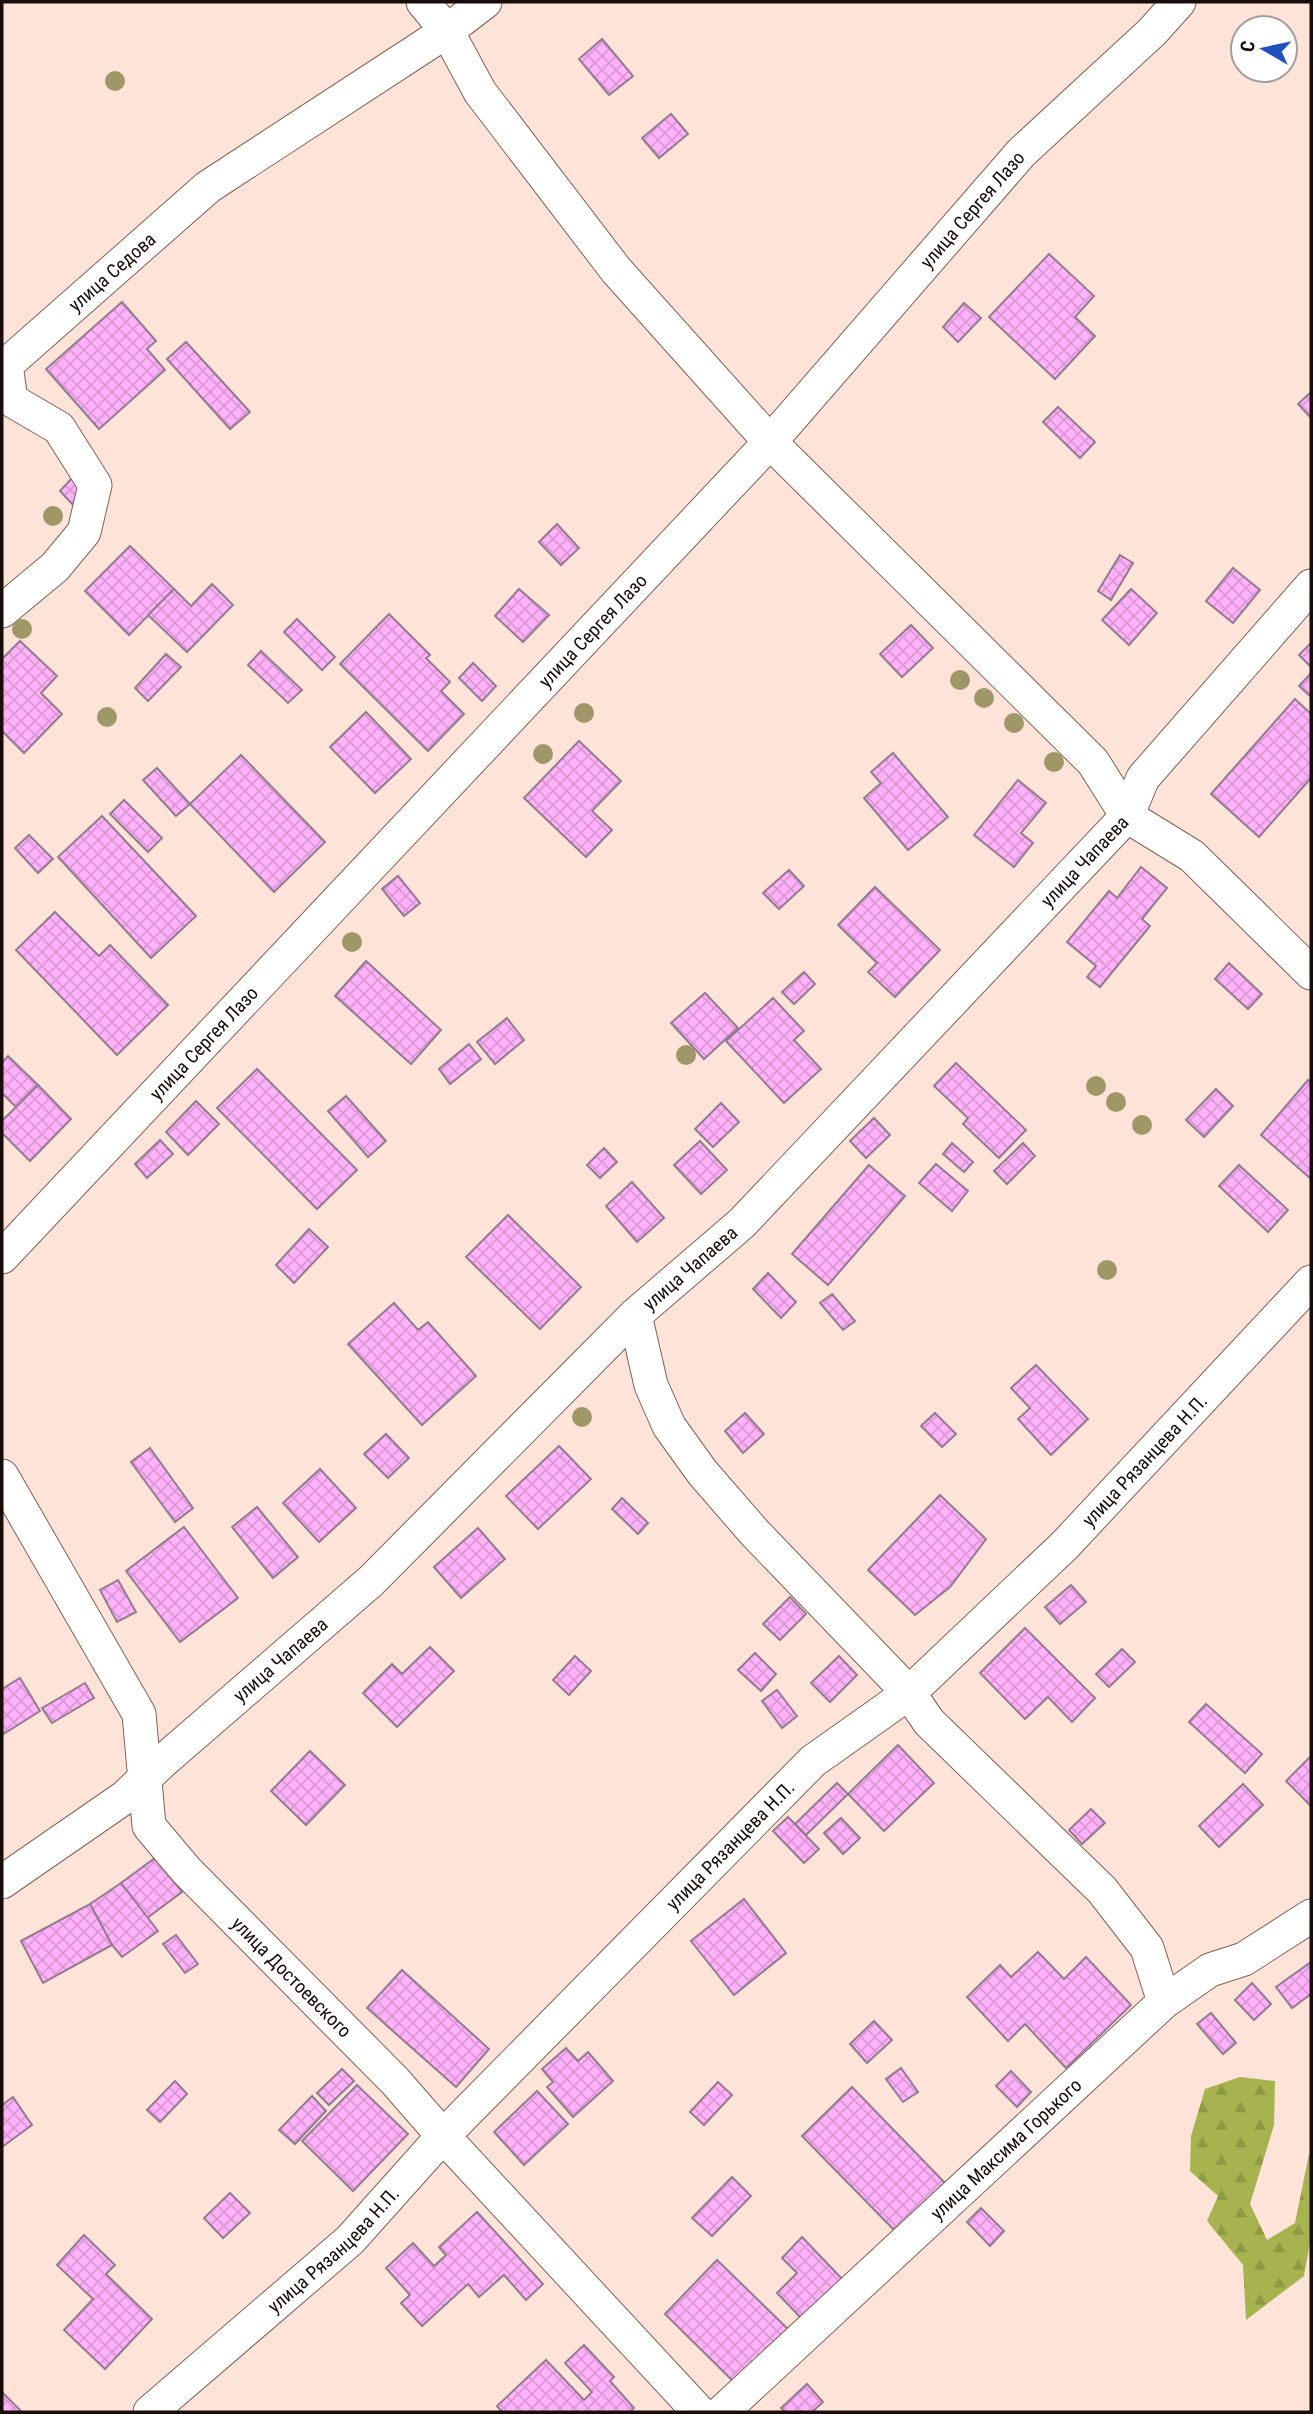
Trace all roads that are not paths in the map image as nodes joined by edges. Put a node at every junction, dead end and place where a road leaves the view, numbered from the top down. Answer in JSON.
{"nodes":[{"id":1,"x":423,"y":2,"type":"edge"},
{"id":2,"x":485,"y":2,"type":"edge"},
{"id":3,"x":1179,"y":2,"type":"edge"},
{"id":4,"x":447,"y":31,"type":"junction"},
{"id":5,"x":770,"y":442,"type":"junction"},
{"id":6,"x":1311,"y":586,"type":"edge"},
{"id":7,"x":2,"y":611,"type":"edge"},
{"id":8,"x":1127,"y":816,"type":"junction"},
{"id":9,"x":1311,"y":973,"type":"edge"},
{"id":10,"x":2,"y":1257,"type":"edge"},
{"id":11,"x":1311,"y":1282,"type":"edge"},
{"id":12,"x":635,"y":1315,"type":"junction"},
{"id":13,"x":2,"y":1476,"type":"edge"},
{"id":14,"x":909,"y":1693,"type":"junction"},
{"id":15,"x":145,"y":1777,"type":"junction"},
{"id":16,"x":2,"y":1882,"type":"edge"},
{"id":17,"x":1311,"y":1916,"type":"edge"},
{"id":18,"x":1164,"y":2001,"type":"junction"},
{"id":19,"x":443,"y":2136,"type":"junction"},
{"id":20,"x":150,"y":2412,"type":"edge"},
{"id":21,"x":699,"y":2412,"type":"edge"},
{"id":22,"x":722,"y":2412,"type":"edge"}],
"edges":[{"from":1,"to":4,"type":"street"},
{"from":2,"to":4,"type":"street","name":"улица Седова"},
{"from":3,"to":5,"type":"street","name":"улица Сергея Лазо"},
{"from":4,"to":5,"type":"street"},
{"from":4,"to":7,"type":"street","name":"улица Седова"},
{"from":5,"to":8,"type":"street"},
{"from":5,"to":10,"type":"street","name":"улица Сергея Лазо"},
{"from":6,"to":8,"type":"street","name":"улица Чапаева"},
{"from":8,"to":9,"type":"street"},
{"from":8,"to":12,"type":"street","name":"улица Чапаева"},
{"from":11,"to":14,"type":"street","name":"улица Рязанцева Н.П."},
{"from":12,"to":14,"type":"street"},
{"from":12,"to":15,"type":"street","name":"улица Чапаева"},
{"from":13,"to":15,"type":"street","name":"улица Достоевского"},
{"from":14,"to":18,"type":"street"},
{"from":14,"to":19,"type":"street","name":"улица Рязанцева Н.П."},
{"from":15,"to":16,"type":"street","name":"улица Чапаева"},
{"from":15,"to":19,"type":"street","name":"улица Достоевского"},
{"from":17,"to":18,"type":"street","name":"улица Максима Горького"},
{"from":18,"to":22,"type":"street","name":"улица Максима Горького"},
{"from":19,"to":20,"type":"street","name":"улица Рязанцева Н.П."},
{"from":19,"to":21,"type":"street","name":"улица Достоевского"}]}
